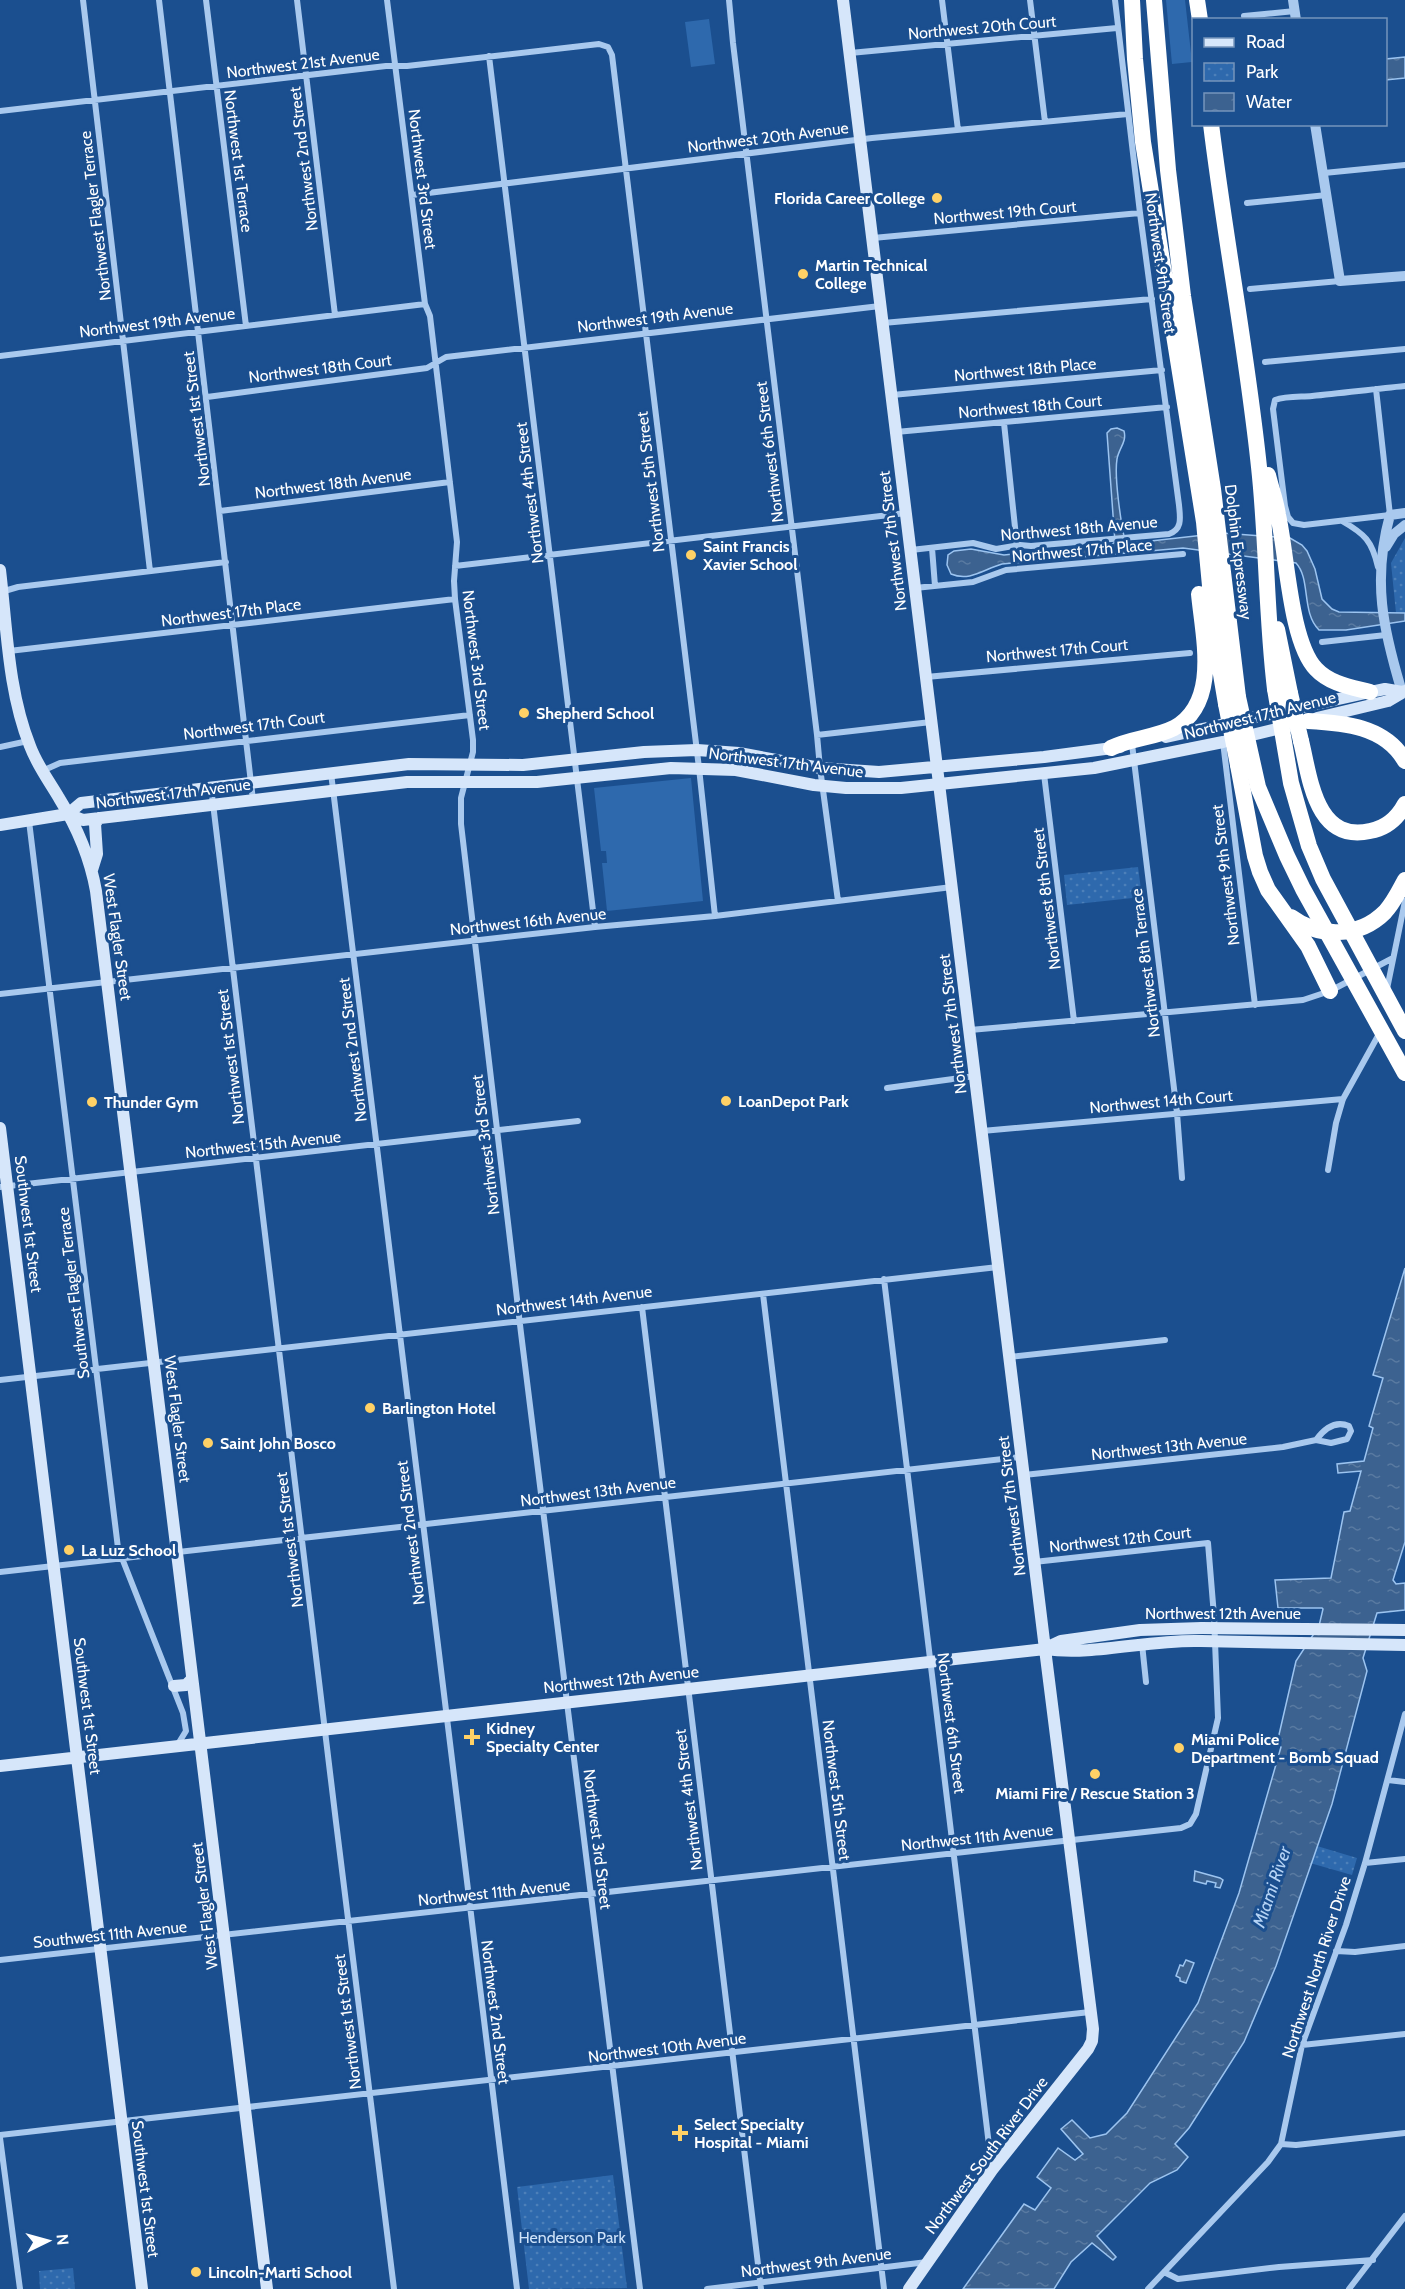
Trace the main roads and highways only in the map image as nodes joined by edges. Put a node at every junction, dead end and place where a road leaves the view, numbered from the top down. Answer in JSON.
{"nodes":[{"id":1,"x":843,"y":0,"type":"edge"},
{"id":2,"x":1132,"y":0,"type":"edge"},
{"id":3,"x":1154,"y":0,"type":"edge"},
{"id":4,"x":1197,"y":0,"type":"edge"},
{"id":5,"x":1200,"y":18,"type":"edge"},
{"id":6,"x":1211,"y":126,"type":"edge"},
{"id":7,"x":1254,"y":422,"type":"junction"},
{"id":8,"x":1198,"y":526,"type":"junction"},
{"id":9,"x":1202,"y":560,"type":"junction"},
{"id":10,"x":0,"y":570,"type":"edge"},
{"id":11,"x":1,"y":592,"type":"edge"},
{"id":12,"x":1283,"y":691,"type":"junction"},
{"id":13,"x":1370,"y":692,"type":"junction"},
{"id":14,"x":1404,"y":694,"type":"edge"},
{"id":15,"x":1232,"y":701,"type":"junction"},
{"id":16,"x":1308,"y":721,"type":"junction"},
{"id":17,"x":1111,"y":748,"type":"junction"},
{"id":18,"x":1405,"y":761,"type":"edge"},
{"id":19,"x":936,"y":767,"type":"junction"},
{"id":20,"x":939,"y":784,"type":"junction"},
{"id":21,"x":1405,"y":804,"type":"edge"},
{"id":22,"x":68,"y":814,"type":"junction"},
{"id":23,"x":99,"y":818,"type":"junction"},
{"id":24,"x":0,"y":825,"type":"edge"},
{"id":25,"x":92,"y":870,"type":"junction"},
{"id":26,"x":1405,"y":880,"type":"edge"},
{"id":27,"x":1281,"y":909,"type":"junction"},
{"id":28,"x":1330,"y":992,"type":"road end"},
{"id":29,"x":1405,"y":1031,"type":"edge"},
{"id":30,"x":1405,"y":1073,"type":"edge"},
{"id":31,"x":0,"y":1128,"type":"edge"},
{"id":32,"x":4,"y":1187,"type":"edge"},
{"id":33,"x":1405,"y":1630,"type":"edge"},
{"id":34,"x":1202,"y":1635,"type":"junction"},
{"id":35,"x":1405,"y":1645,"type":"edge"},
{"id":36,"x":1045,"y":1649,"type":"junction"},
{"id":37,"x":192,"y":1679,"type":"junction"},
{"id":38,"x":174,"y":1686,"type":"road end"},
{"id":39,"x":201,"y":1744,"type":"junction"},
{"id":40,"x":78,"y":1757,"type":"junction"},
{"id":41,"x":0,"y":1766,"type":"edge"},
{"id":42,"x":1091,"y":2043,"type":"joint"},
{"id":43,"x":142,"y":2289,"type":"edge"},
{"id":44,"x":267,"y":2289,"type":"edge"},
{"id":45,"x":909,"y":2289,"type":"edge"}],
"edges":[{"from":1,"to":19,"type":"main road","name":"Northwest 7th Street"},
{"from":2,"to":8,"type":"highway"},
{"from":3,"to":8,"type":"highway","name":"Dolphin Expressway"},
{"from":4,"to":5,"type":"highway"},
{"from":6,"to":7,"type":"highway","name":"Dolphin Expressway"},
{"from":7,"to":12,"type":"highway","name":"Dolphin Expressway"},
{"from":7,"to":13,"type":"highway"},
{"from":8,"to":9,"type":"highway"},
{"from":9,"to":15,"type":"highway"},
{"from":9,"to":17,"type":"highway"},
{"from":10,"to":11,"type":"main road","name":"West Flagler Street"},
{"from":11,"to":22,"type":"main road","name":"West Flagler Street"},
{"from":12,"to":21,"type":"highway","bridge":true},
{"from":12,"to":29,"type":"highway","bridge":true},
{"from":13,"to":14,"type":"main road","name":"Northwest 17th Avenue"},
{"from":13,"to":17,"type":"main road","name":"Northwest 17th Avenue"},
{"from":14,"to":16,"type":"main road","name":"Northwest 17th Avenue"},
{"from":15,"to":27,"type":"highway","bridge":true},
{"from":15,"to":30,"type":"highway","bridge":true},
{"from":16,"to":18,"type":"highway"},
{"from":16,"to":20,"type":"main road","name":"Northwest 17th Avenue"},
{"from":17,"to":19,"type":"main road","name":"Northwest 17th Avenue"},
{"from":19,"to":20,"type":"main road","name":"Northwest 7th Street"},
{"from":19,"to":22,"type":"main road","name":"Northwest 17th Avenue"},
{"from":20,"to":23,"type":"main road","name":"Northwest 17th Avenue"},
{"from":20,"to":36,"type":"main road","name":"Northwest 7th Street"},
{"from":22,"to":23,"type":"main road","name":"Northwest 17th Avenue"},
{"from":22,"to":24,"type":"main road"},
{"from":22,"to":25,"type":"main road","name":"West Flagler Street"},
{"from":23,"to":25,"type":"main road"},
{"from":25,"to":37,"type":"main road","name":"West Flagler Street"},
{"from":26,"to":27,"type":"highway"},
{"from":27,"to":28,"type":"highway"},
{"from":31,"to":32,"type":"main road","name":"Southwest 1st Street"},
{"from":32,"to":40,"type":"main road","name":"Southwest 1st Street"},
{"from":33,"to":34,"type":"main road","name":"Northwest 12th Avenue","bridge":true},
{"from":34,"to":35,"type":"main road","name":"Northwest 12th Avenue","bridge":true},
{"from":34,"to":36,"type":"main road","name":"Northwest 12th Avenue"},
{"from":34,"to":36,"type":"main road","name":"Northwest 12th Avenue"},
{"from":36,"to":39,"type":"main road","name":"Northwest 12th Avenue"},
{"from":36,"to":42,"type":"main road","name":"Northwest 7th Street"},
{"from":37,"to":38,"type":"main road"},
{"from":37,"to":39,"type":"main road","name":"West Flagler Street"},
{"from":39,"to":40,"type":"main road","name":"Northwest 12th Avenue"},
{"from":39,"to":44,"type":"main road","name":"West Flagler Street"},
{"from":40,"to":41,"type":"main road","name":"Northwest 12th Avenue"},
{"from":40,"to":43,"type":"main road","name":"Southwest 1st Street"},
{"from":42,"to":45,"type":"main road","name":"Northwest South River Drive"}]}
